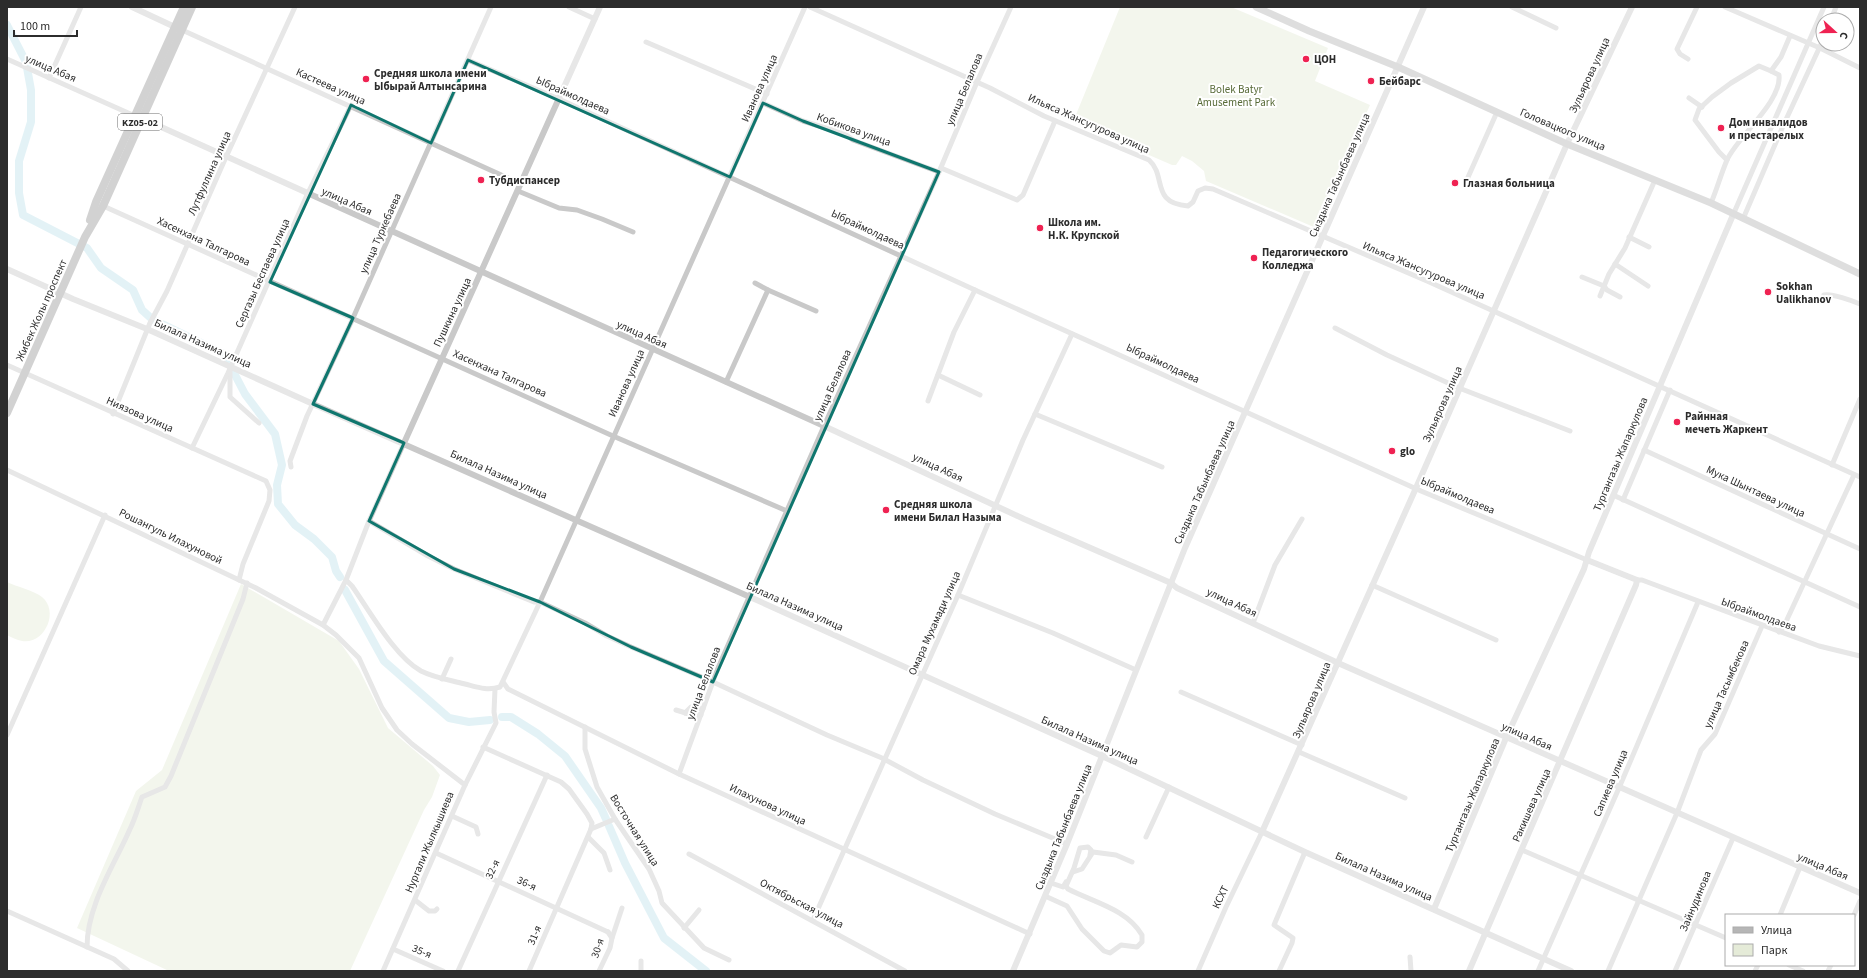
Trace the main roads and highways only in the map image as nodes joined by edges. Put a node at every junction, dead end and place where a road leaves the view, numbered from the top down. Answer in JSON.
{"nodes":[{"id":1,"x":184,"y":7,"type":"edge"},
{"id":2,"x":192,"y":7,"type":"edge"},
{"id":3,"x":1256,"y":7,"type":"edge"},
{"id":4,"x":178,"y":28,"type":"junction"},
{"id":5,"x":1860,"y":274,"type":"edge"},
{"id":6,"x":7,"y":413,"type":"edge"}],
"edges":[{"from":1,"to":4,"type":"highway","name":"Жибек Жолы проспект"},
{"from":2,"to":4,"type":"highway","name":"Жибек Жолы проспект","number":"KZ05-02"},
{"from":3,"to":5,"type":"main road","name":"Головацкого улица"},
{"from":4,"to":6,"type":"highway","name":"Жибек Жолы проспект","number":"KZ05-02"}]}
